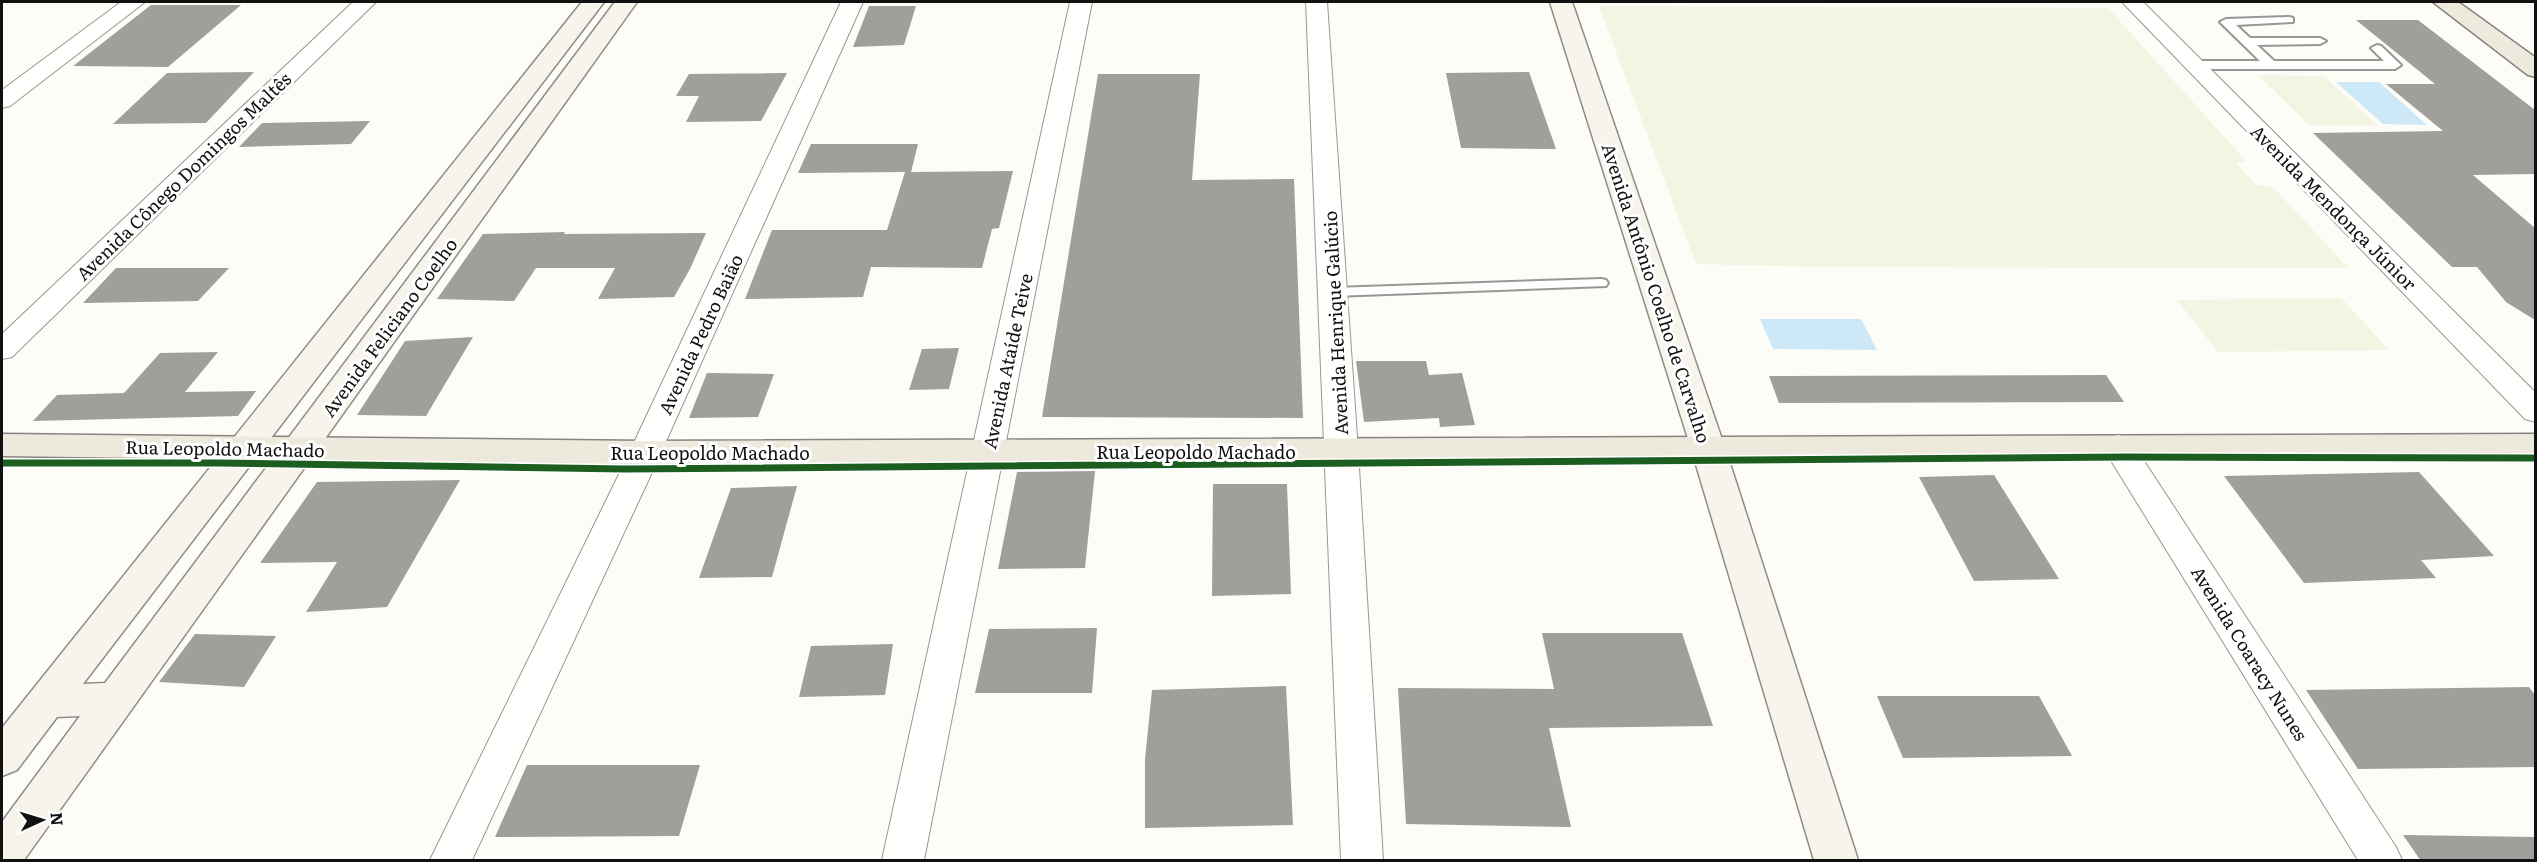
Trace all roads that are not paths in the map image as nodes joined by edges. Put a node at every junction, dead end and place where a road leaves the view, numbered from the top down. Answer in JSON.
{"nodes":[{"id":1,"x":134,"y":2,"type":"edge"},
{"id":2,"x":364,"y":2,"type":"edge"},
{"id":3,"x":593,"y":2,"type":"edge"},
{"id":4,"x":626,"y":2,"type":"edge"},
{"id":5,"x":852,"y":2,"type":"edge"},
{"id":6,"x":1081,"y":2,"type":"edge"},
{"id":7,"x":1316,"y":2,"type":"edge"},
{"id":8,"x":1561,"y":2,"type":"edge"},
{"id":9,"x":2132,"y":2,"type":"edge"},
{"id":10,"x":2444,"y":2,"type":"edge"},
{"id":11,"x":2289,"y":20,"type":"dead end"},
{"id":12,"x":2320,"y":41,"type":"dead end"},
{"id":13,"x":2246,"y":42,"type":"junction"},
{"id":14,"x":2376,"y":48,"type":"dead end"},
{"id":15,"x":2194,"y":65,"type":"junction"},
{"id":16,"x":2271,"y":65,"type":"junction"},
{"id":17,"x":2535,"y":70,"type":"edge"},
{"id":18,"x":2,"y":101,"type":"edge"},
{"id":19,"x":456,"y":177,"type":"junction"},
{"id":20,"x":499,"y":177,"type":"junction"},
{"id":21,"x":1600,"y":283,"type":"dead end"},
{"id":22,"x":1333,"y":292,"type":"junction"},
{"id":23,"x":2,"y":350,"type":"edge"},
{"id":24,"x":2535,"y":412,"type":"edge"},
{"id":25,"x":2,"y":445,"type":"edge"},
{"id":26,"x":2118,"y":446,"type":"junction"},
{"id":27,"x":2535,"y":447,"type":"edge"},
{"id":28,"x":1708,"y":448,"type":"junction"},
{"id":29,"x":242,"y":449,"type":"junction"},
{"id":30,"x":300,"y":449,"type":"junction"},
{"id":31,"x":1342,"y":451,"type":"junction"},
{"id":32,"x":989,"y":452,"type":"junction"},
{"id":33,"x":645,"y":453,"type":"junction"},
{"id":34,"x":117,"y":699,"type":"junction"},
{"id":35,"x":45,"y":701,"type":"junction"},
{"id":36,"x":2,"y":758,"type":"edge"},
{"id":37,"x":2,"y":856,"type":"edge"},
{"id":38,"x":451,"y":861,"type":"edge"},
{"id":39,"x":903,"y":861,"type":"edge"},
{"id":40,"x":1362,"y":861,"type":"edge"},
{"id":41,"x":1836,"y":861,"type":"edge"},
{"id":42,"x":2381,"y":861,"type":"edge"}],
"edges":[{"from":1,"to":18,"type":"street"},
{"from":2,"to":23,"type":"street","name":"Avenida Cônego Domingos Maltês"},
{"from":3,"to":19,"type":"street","name":"Avenida Feliciano Coelho"},
{"from":4,"to":20,"type":"street","name":"Avenida Feliciano Coelho"},
{"from":5,"to":33,"type":"street","name":"Avenida Pedro Baião"},
{"from":6,"to":32,"type":"street","name":"Avenida Ataíde Teive"},
{"from":7,"to":22,"type":"street","name":"Avenida Henrique Galúcio"},
{"from":8,"to":28,"type":"street","name":"Avenida Antônio Coelho de Carvalho"},
{"from":9,"to":15,"type":"street","name":"Avenida Mendonça Júnior"},
{"from":10,"to":17,"type":"main road"},
{"from":11,"to":13,"type":"lane"},
{"from":12,"to":13,"type":"lane"},
{"from":13,"to":16,"type":"lane"},
{"from":14,"to":16,"type":"lane"},
{"from":15,"to":16,"type":"lane"},
{"from":15,"to":24,"type":"street","name":"Avenida Mendonça Júnior"},
{"from":19,"to":20,"type":"street"},
{"from":19,"to":29,"type":"street","name":"Avenida Feliciano Coelho"},
{"from":20,"to":30,"type":"street","name":"Avenida Feliciano Coelho"},
{"from":21,"to":22,"type":"lane"},
{"from":22,"to":31,"type":"street","name":"Avenida Henrique Galúcio"},
{"from":25,"to":29,"type":"main road","name":"Rua Leopoldo Machado"},
{"from":26,"to":27,"type":"main road","name":"Rua Leopoldo Machado"},
{"from":26,"to":28,"type":"main road","name":"Rua Leopoldo Machado"},
{"from":26,"to":42,"type":"street","name":"Avenida Coaracy Nunes"},
{"from":28,"to":31,"type":"main road","name":"Rua Leopoldo Machado"},
{"from":28,"to":41,"type":"street","name":"Avenida Antônio Coelho de Carvalho"},
{"from":29,"to":30,"type":"main road","name":"Rua Leopoldo Machado"},
{"from":29,"to":35,"type":"street","name":"Avenida Feliciano Coelho"},
{"from":30,"to":33,"type":"main road","name":"Rua Leopoldo Machado"},
{"from":30,"to":34,"type":"street","name":"Avenida Feliciano Coelho"},
{"from":31,"to":32,"type":"main road","name":"Rua Leopoldo Machado"},
{"from":31,"to":40,"type":"street","name":"Avenida Henrique Galúcio"},
{"from":32,"to":33,"type":"main road","name":"Rua Leopoldo Machado"},
{"from":32,"to":39,"type":"street","name":"Avenida Ataíde Teive"},
{"from":33,"to":38,"type":"street","name":"Avenida Pedro Baião"},
{"from":34,"to":35,"type":"street"},
{"from":34,"to":37,"type":"street","name":"Avenida Feliciano Coelho"},
{"from":35,"to":36,"type":"street","name":"Avenida Feliciano Coelho"}]}
